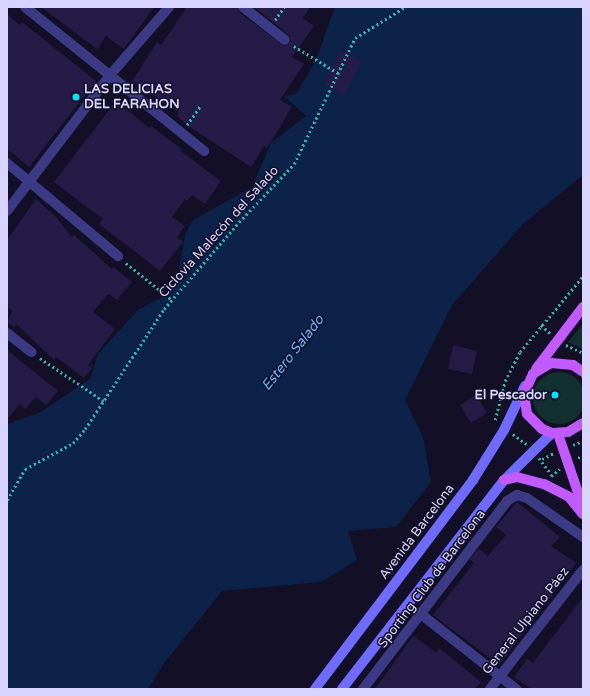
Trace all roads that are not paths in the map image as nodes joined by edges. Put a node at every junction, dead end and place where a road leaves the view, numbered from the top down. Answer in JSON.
{"nodes":[{"id":1,"x":26,"y":7,"type":"edge"},
{"id":2,"x":169,"y":7,"type":"edge"},
{"id":3,"x":243,"y":7,"type":"edge"},
{"id":4,"x":284,"y":40,"type":"dead end"},
{"id":5,"x":111,"y":74,"type":"junction"},
{"id":6,"x":204,"y":151,"type":"dead end"},
{"id":7,"x":7,"y":163,"type":"edge"},
{"id":8,"x":29,"y":181,"type":"junction"},
{"id":9,"x":7,"y":211,"type":"edge"},
{"id":10,"x":118,"y":256,"type":"dead end"},
{"id":11,"x":583,"y":307,"type":"edge"},
{"id":12,"x":7,"y":332,"type":"edge"},
{"id":13,"x":31,"y":352,"type":"road end"},
{"id":14,"x":583,"y":372,"type":"edge"},
{"id":15,"x":530,"y":378,"type":"junction"},
{"id":16,"x":583,"y":423,"type":"edge"},
{"id":17,"x":555,"y":433,"type":"junction"},
{"id":18,"x":504,"y":480,"type":"junction"},
{"id":19,"x":583,"y":507,"type":"edge"},
{"id":20,"x":583,"y":514,"type":"edge"},
{"id":21,"x":583,"y":537,"type":"edge"},
{"id":22,"x":583,"y":570,"type":"edge"},
{"id":23,"x":422,"y":615,"type":"junction"},
{"id":24,"x":500,"y":676,"type":"junction"},
{"id":25,"x":315,"y":689,"type":"edge"},
{"id":26,"x":342,"y":689,"type":"edge"},
{"id":27,"x":363,"y":689,"type":"edge"},
{"id":28,"x":490,"y":689,"type":"edge"},
{"id":29,"x":516,"y":689,"type":"edge"}],
"edges":[{"from":1,"to":5,"type":"street"},
{"from":2,"to":5,"type":"street"},
{"from":3,"to":4,"type":"street"},
{"from":5,"to":6,"type":"street"},
{"from":5,"to":8,"type":"street"},
{"from":7,"to":8,"type":"street"},
{"from":8,"to":9,"type":"street"},
{"from":8,"to":10,"type":"street"},
{"from":11,"to":15,"type":"main road","name":"Avenida Barcelona"},
{"from":12,"to":13,"type":"street"},
{"from":14,"to":15,"type":"main road"},
{"from":15,"to":17,"type":"main road"},
{"from":15,"to":25,"type":"main road","name":"Avenida Barcelona"},
{"from":16,"to":17,"type":"main road"},
{"from":17,"to":18,"type":"main road"},
{"from":17,"to":19,"type":"main road"},
{"from":18,"to":20,"type":"main road"},
{"from":18,"to":26,"type":"main road"},
{"from":21,"to":23,"type":"street","name":"Sporting Club de Barcelona"},
{"from":22,"to":24,"type":"street","name":"General Ulpiano Páez"},
{"from":23,"to":24,"type":"street"},
{"from":23,"to":27,"type":"street","name":"Sporting Club de Barcelona"},
{"from":24,"to":28,"type":"street","name":"General Ulpiano Páez"},
{"from":24,"to":29,"type":"street"}]}
